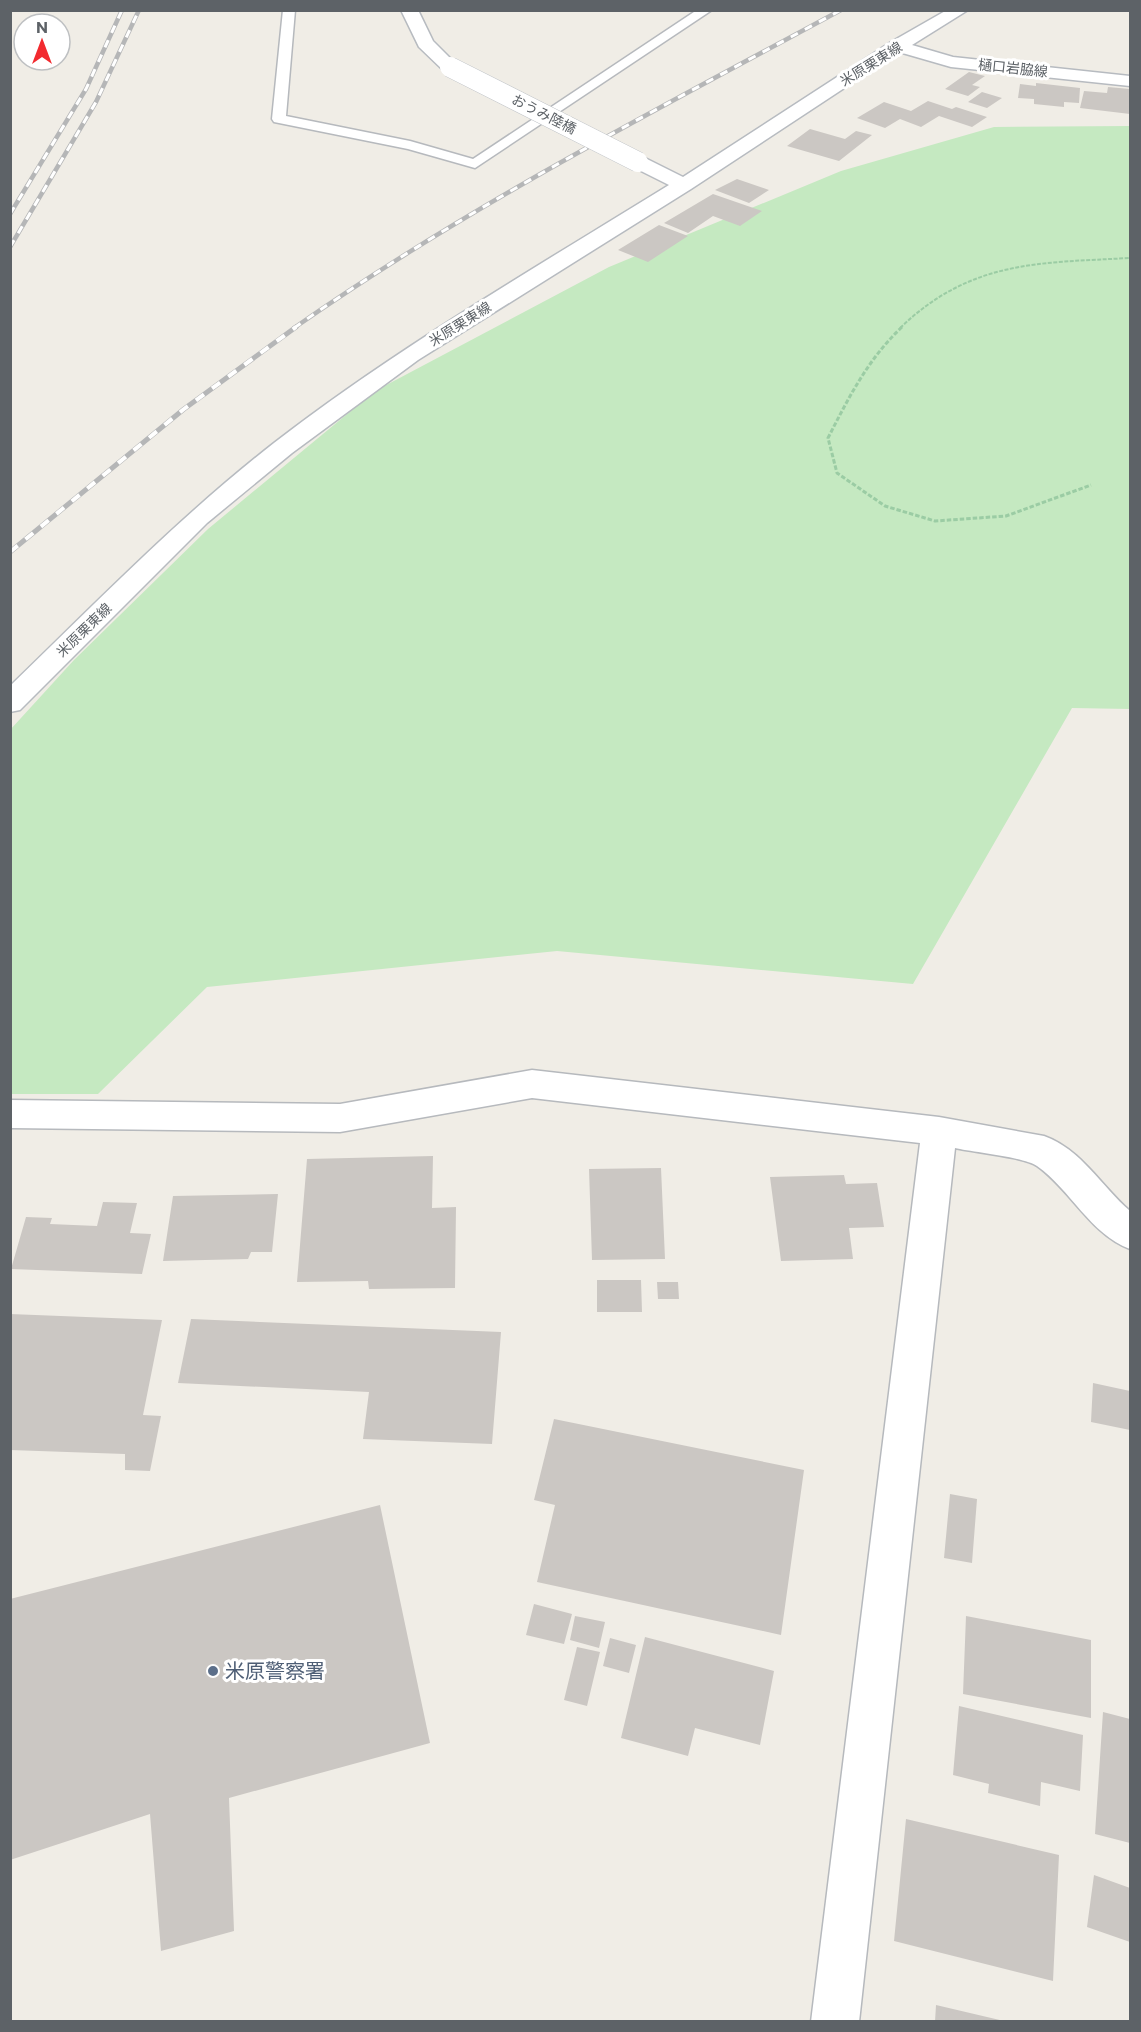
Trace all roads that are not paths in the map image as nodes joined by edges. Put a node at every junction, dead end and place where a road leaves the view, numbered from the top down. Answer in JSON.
{"nodes":[{"id":1,"x":289,"y":10,"type":"edge"},
{"id":2,"x":408,"y":10,"type":"edge"},
{"id":3,"x":706,"y":10,"type":"edge"},
{"id":4,"x":960,"y":10,"type":"edge"},
{"id":5,"x":897,"y":46,"type":"junction"},
{"id":6,"x":1131,"y":81,"type":"edge"},
{"id":7,"x":684,"y":185,"type":"junction"},
{"id":8,"x":10,"y":703,"type":"edge"},
{"id":9,"x":10,"y":1114,"type":"edge"},
{"id":10,"x":939,"y":1131,"type":"junction"},
{"id":11,"x":1131,"y":1233,"type":"edge"},
{"id":12,"x":835,"y":2022,"type":"edge"}],
"edges":[{"from":1,"to":3,"type":"lane"},
{"from":2,"to":7,"type":"main road","name":"おうみ陸橋","bridge":true},
{"from":4,"to":5,"type":"main road","name":"米原栗東線"},
{"from":5,"to":6,"type":"main road","name":"樋口岩脇線"},
{"from":5,"to":7,"type":"main road","name":"米原栗東線"},
{"from":7,"to":8,"type":"main road","name":"米原栗東線"},
{"from":9,"to":10,"type":"main road"},
{"from":10,"to":11,"type":"main road"},
{"from":10,"to":12,"type":"main road"}]}
